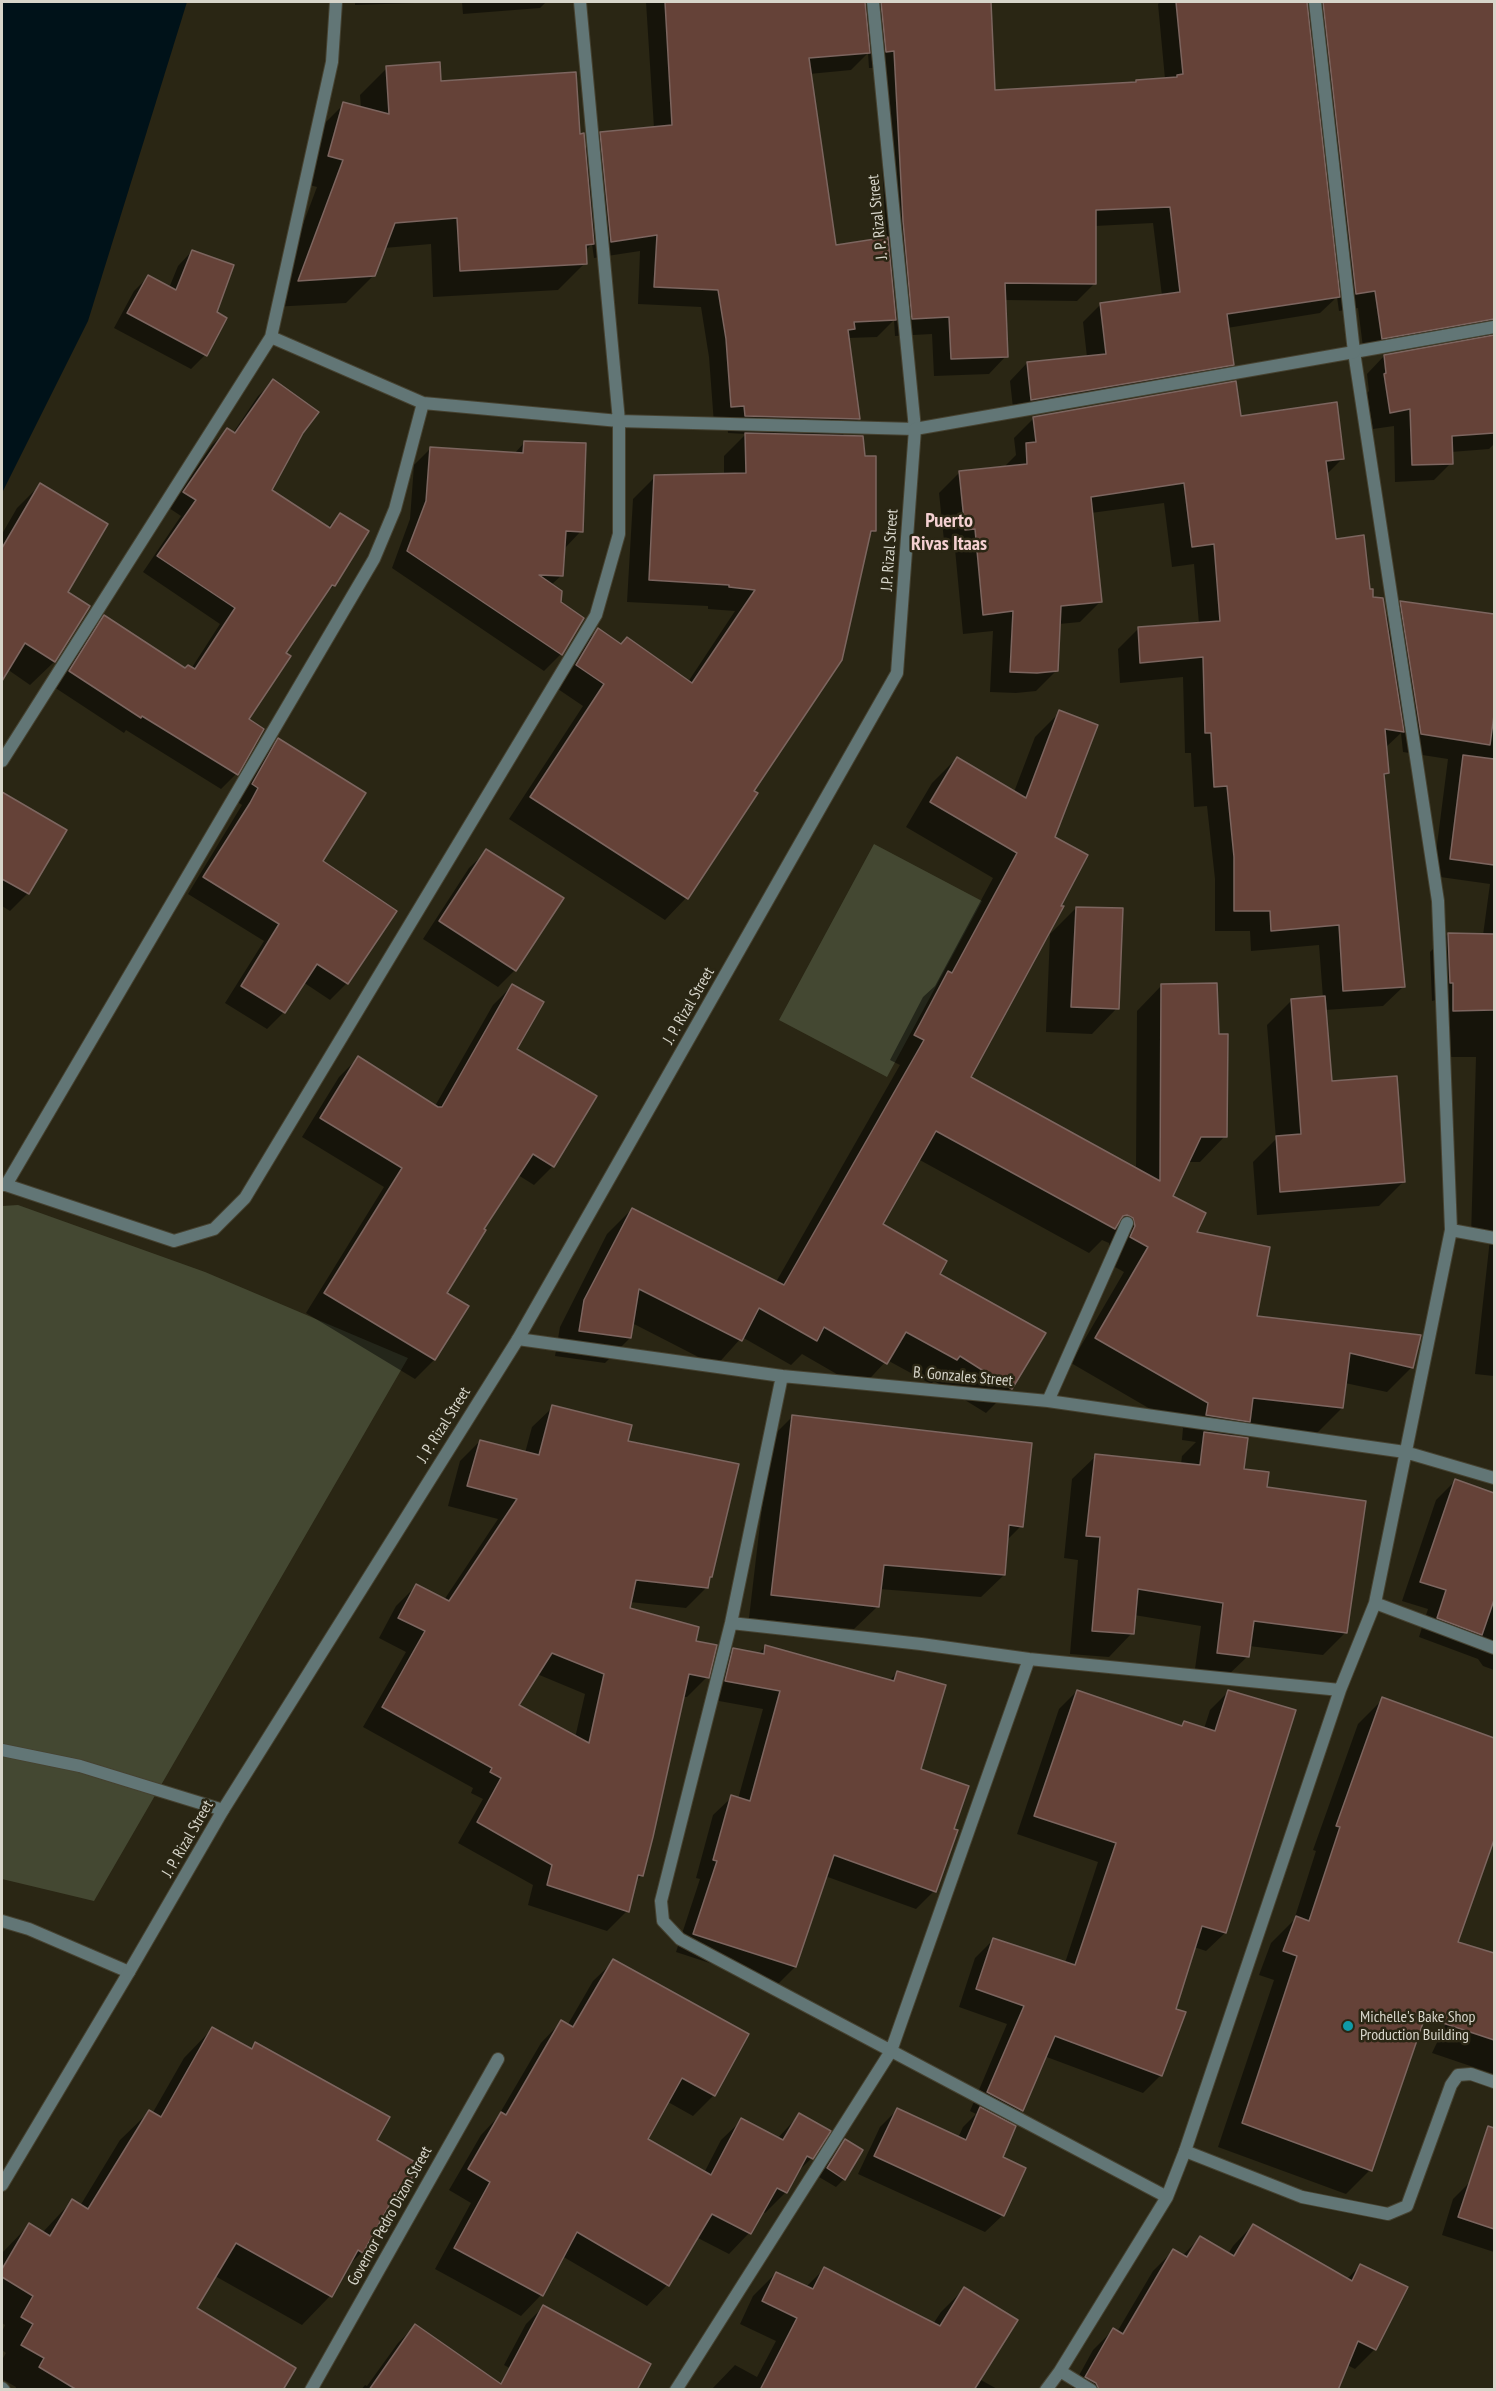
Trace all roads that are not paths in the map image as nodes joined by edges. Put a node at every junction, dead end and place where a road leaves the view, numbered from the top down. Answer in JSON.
{"nodes":[{"id":1,"x":336,"y":2,"type":"edge"},
{"id":2,"x":580,"y":2,"type":"edge"},
{"id":3,"x":873,"y":2,"type":"edge"},
{"id":4,"x":1315,"y":2,"type":"edge"},
{"id":5,"x":1494,"y":327,"type":"edge"},
{"id":6,"x":271,"y":337,"type":"junction"},
{"id":7,"x":1354,"y":351,"type":"junction"},
{"id":8,"x":423,"y":403,"type":"junction"},
{"id":9,"x":619,"y":421,"type":"junction"},
{"id":10,"x":915,"y":429,"type":"junction"},
{"id":11,"x":897,"y":673,"type":"joint"},
{"id":12,"x":2,"y":761,"type":"edge"},
{"id":13,"x":4,"y":1185,"type":"edge"},
{"id":14,"x":1127,"y":1223,"type":"dead end"},
{"id":15,"x":1451,"y":1230,"type":"junction"},
{"id":16,"x":1494,"y":1238,"type":"edge"},
{"id":17,"x":518,"y":1339,"type":"junction"},
{"id":18,"x":782,"y":1376,"type":"junction"},
{"id":19,"x":1048,"y":1401,"type":"junction"},
{"id":20,"x":1405,"y":1452,"type":"junction"},
{"id":21,"x":1494,"y":1478,"type":"edge"},
{"id":22,"x":1375,"y":1603,"type":"junction"},
{"id":23,"x":730,"y":1623,"type":"junction"},
{"id":24,"x":1494,"y":1648,"type":"edge"},
{"id":25,"x":1029,"y":1659,"type":"junction"},
{"id":26,"x":1340,"y":1690,"type":"junction"},
{"id":27,"x":2,"y":1750,"type":"edge"},
{"id":28,"x":223,"y":1810,"type":"junction"},
{"id":29,"x":2,"y":1922,"type":"edge"},
{"id":30,"x":129,"y":1972,"type":"junction"},
{"id":31,"x":891,"y":2051,"type":"junction"},
{"id":32,"x":498,"y":2059,"type":"dead end"},
{"id":33,"x":1494,"y":2082,"type":"edge"},
{"id":34,"x":1185,"y":2151,"type":"junction"},
{"id":35,"x":2,"y":2185,"type":"edge"},
{"id":36,"x":1167,"y":2197,"type":"junction"},
{"id":37,"x":1060,"y":2371,"type":"junction"},
{"id":38,"x":311,"y":2390,"type":"edge"},
{"id":39,"x":676,"y":2390,"type":"edge"},
{"id":40,"x":1046,"y":2390,"type":"edge"},
{"id":41,"x":1091,"y":2390,"type":"edge"}],
"edges":[{"from":1,"to":6,"type":"street"},
{"from":2,"to":9,"type":"street"},
{"from":3,"to":10,"type":"street","name":"J. P. Rizal Street"},
{"from":4,"to":7,"type":"street"},
{"from":5,"to":7,"type":"street"},
{"from":6,"to":8,"type":"street"},
{"from":6,"to":12,"type":"street"},
{"from":7,"to":10,"type":"street"},
{"from":7,"to":15,"type":"street"},
{"from":8,"to":9,"type":"street"},
{"from":8,"to":13,"type":"street"},
{"from":9,"to":10,"type":"street"},
{"from":9,"to":13,"type":"street"},
{"from":10,"to":11,"type":"street","name":"J.P. Rizal Street"},
{"from":11,"to":17,"type":"street","name":"J. P. Rizal Street"},
{"from":14,"to":19,"type":"street"},
{"from":15,"to":16,"type":"street"},
{"from":15,"to":20,"type":"street"},
{"from":17,"to":18,"type":"street","name":"B. Gonzales Street"},
{"from":17,"to":28,"type":"street","name":"J. P. Rizal Street"},
{"from":18,"to":19,"type":"street","name":"B. Gonzales Street"},
{"from":18,"to":23,"type":"street"},
{"from":19,"to":20,"type":"street","name":"B. Gonzales Street"},
{"from":20,"to":21,"type":"street","name":"B. Gonzales Street"},
{"from":20,"to":22,"type":"street"},
{"from":22,"to":24,"type":"street"},
{"from":22,"to":26,"type":"street"},
{"from":23,"to":25,"type":"street"},
{"from":23,"to":31,"type":"street"},
{"from":25,"to":26,"type":"street"},
{"from":25,"to":31,"type":"street"},
{"from":26,"to":34,"type":"street"},
{"from":27,"to":28,"type":"street"},
{"from":28,"to":30,"type":"street","name":"J. P. Rizal Street"},
{"from":29,"to":30,"type":"street"},
{"from":30,"to":35,"type":"street","name":"J. P. Rizal Street"},
{"from":31,"to":36,"type":"street"},
{"from":31,"to":39,"type":"street"},
{"from":32,"to":38,"type":"street","name":"Governor Pedro Dizon Street"},
{"from":33,"to":34,"type":"street"},
{"from":34,"to":36,"type":"street"},
{"from":36,"to":37,"type":"street"},
{"from":37,"to":40,"type":"street"},
{"from":37,"to":41,"type":"street"}]}
